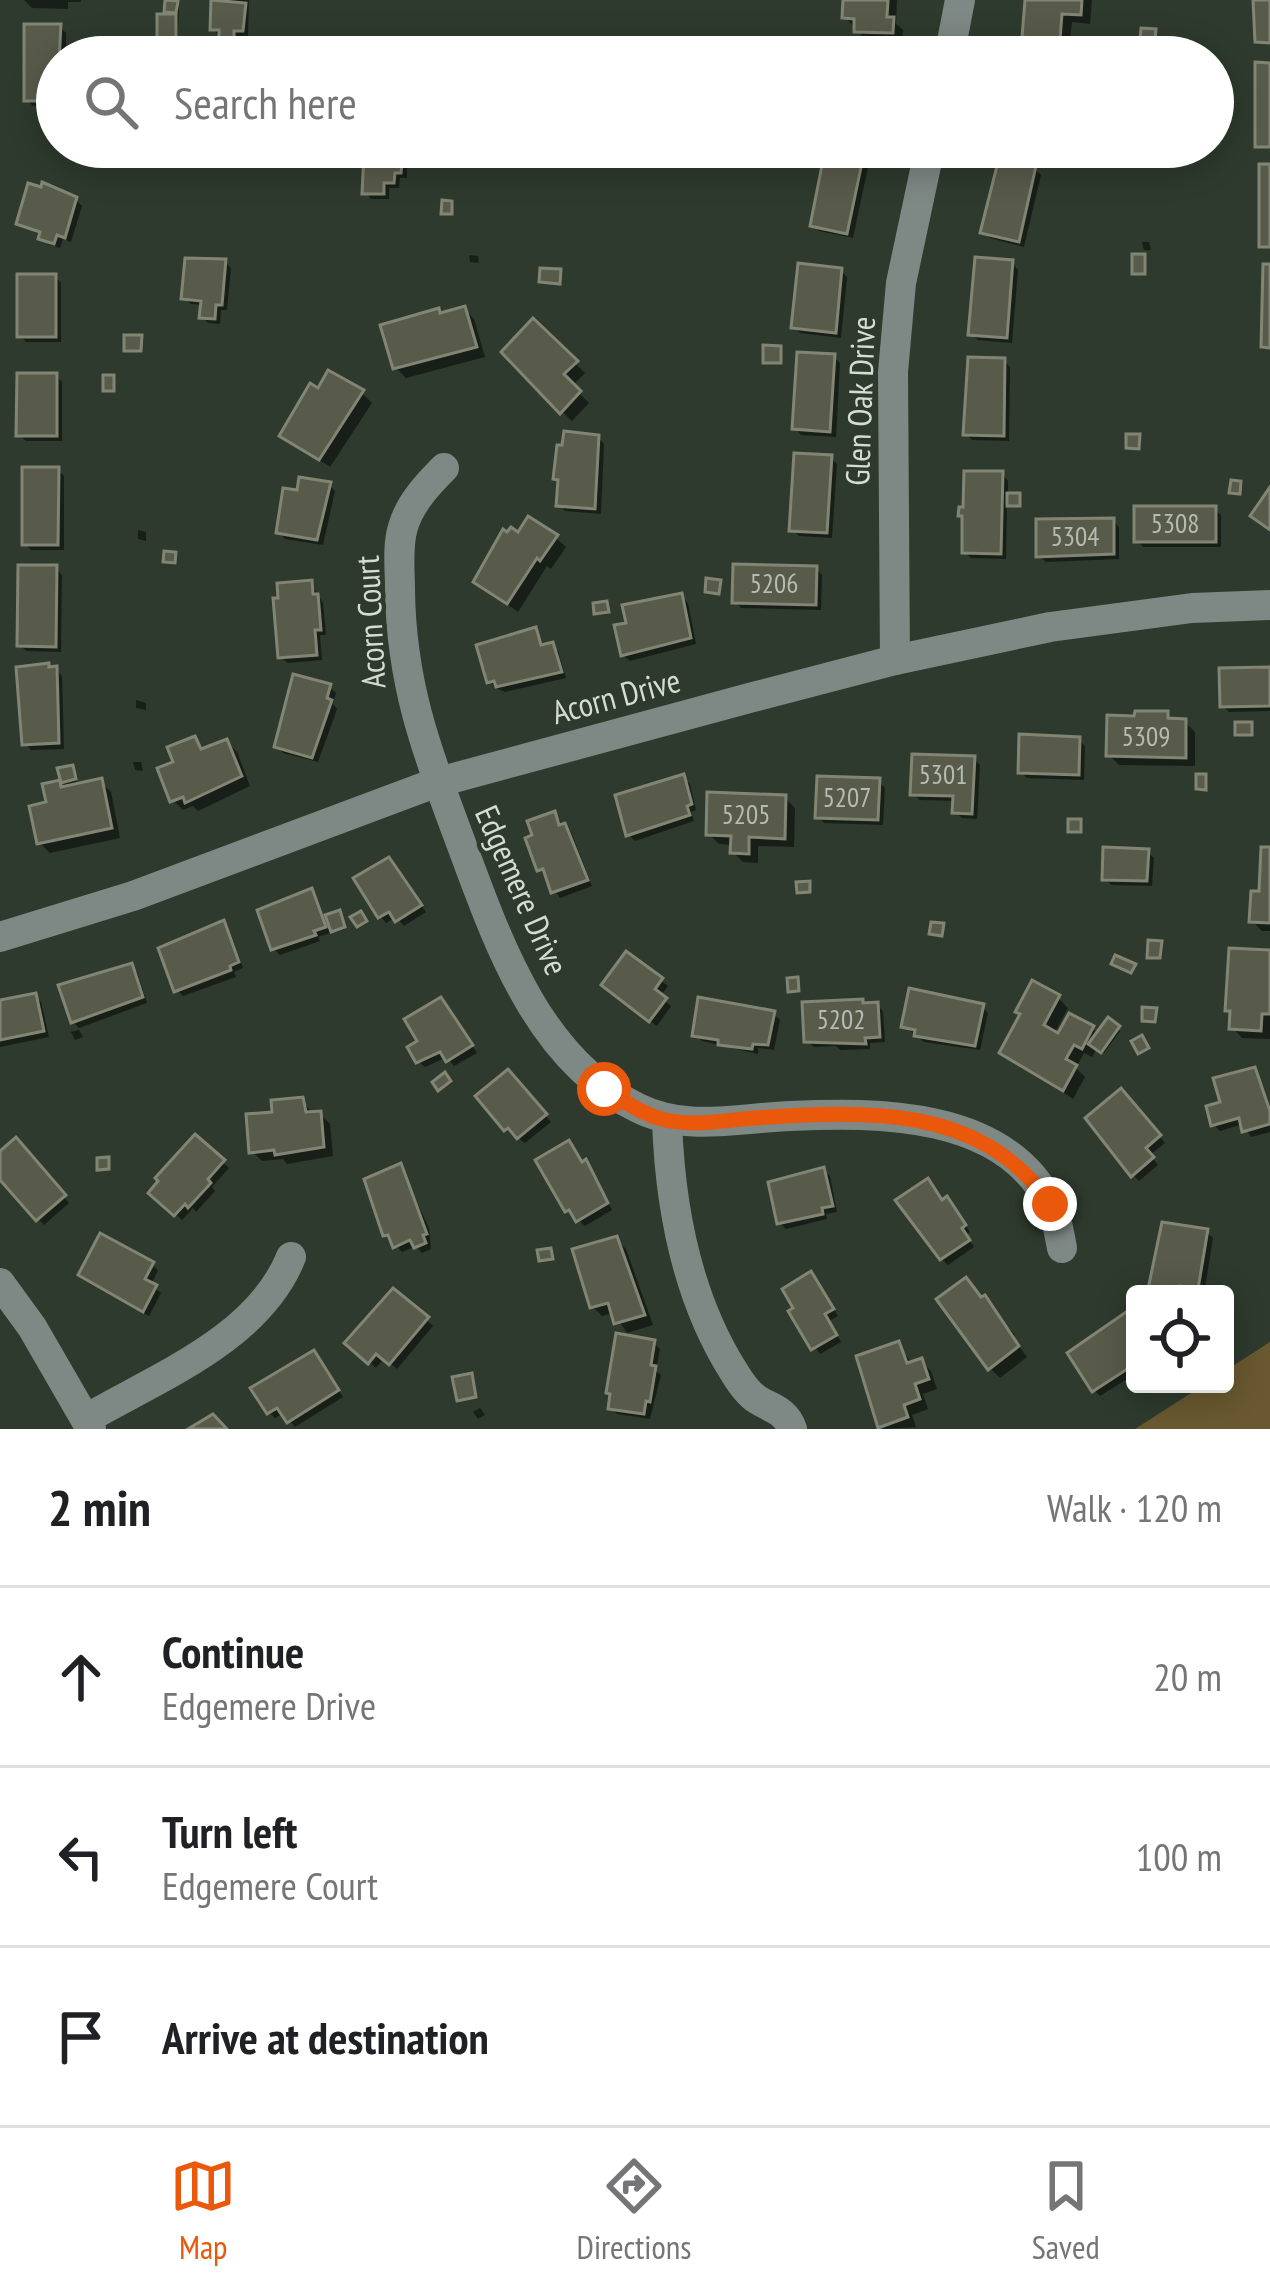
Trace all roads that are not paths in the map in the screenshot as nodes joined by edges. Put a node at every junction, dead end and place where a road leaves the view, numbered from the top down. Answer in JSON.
{"nodes":[{"id":1,"x":960,"y":0,"type":"edge"},
{"id":2,"x":953,"y":36,"type":"edge"},
{"id":3,"x":926,"y":168,"type":"edge"},
{"id":4,"x":444,"y":468,"type":"dead end"},
{"id":5,"x":1270,"y":604,"type":"edge"},
{"id":6,"x":895,"y":660,"type":"junction"},
{"id":7,"x":435,"y":783,"type":"junction"},
{"id":8,"x":0,"y":937,"type":"edge"},
{"id":9,"x":667,"y":1121,"type":"junction"},
{"id":10,"x":1062,"y":1248,"type":"dead end"},
{"id":11,"x":291,"y":1257,"type":"dead end"},
{"id":12,"x":0,"y":1283,"type":"edge"},
{"id":13,"x":88,"y":1424,"type":"edge"},
{"id":14,"x":792,"y":1429,"type":"edge"}],
"edges":[{"from":1,"to":2,"type":"street"},
{"from":3,"to":6,"type":"street","name":"Glen Oak Drive"},
{"from":4,"to":7,"type":"street","name":"Acorn Court"},
{"from":5,"to":6,"type":"street","name":"Acorn Drive"},
{"from":6,"to":7,"type":"street","name":"Acorn Drive"},
{"from":7,"to":8,"type":"street","name":"Acorn Drive"},
{"from":7,"to":9,"type":"street","name":"Edgemere Drive"},
{"from":9,"to":10,"type":"street"},
{"from":9,"to":14,"type":"street"},
{"from":11,"to":13,"type":"street"},
{"from":12,"to":13,"type":"street"}]}
